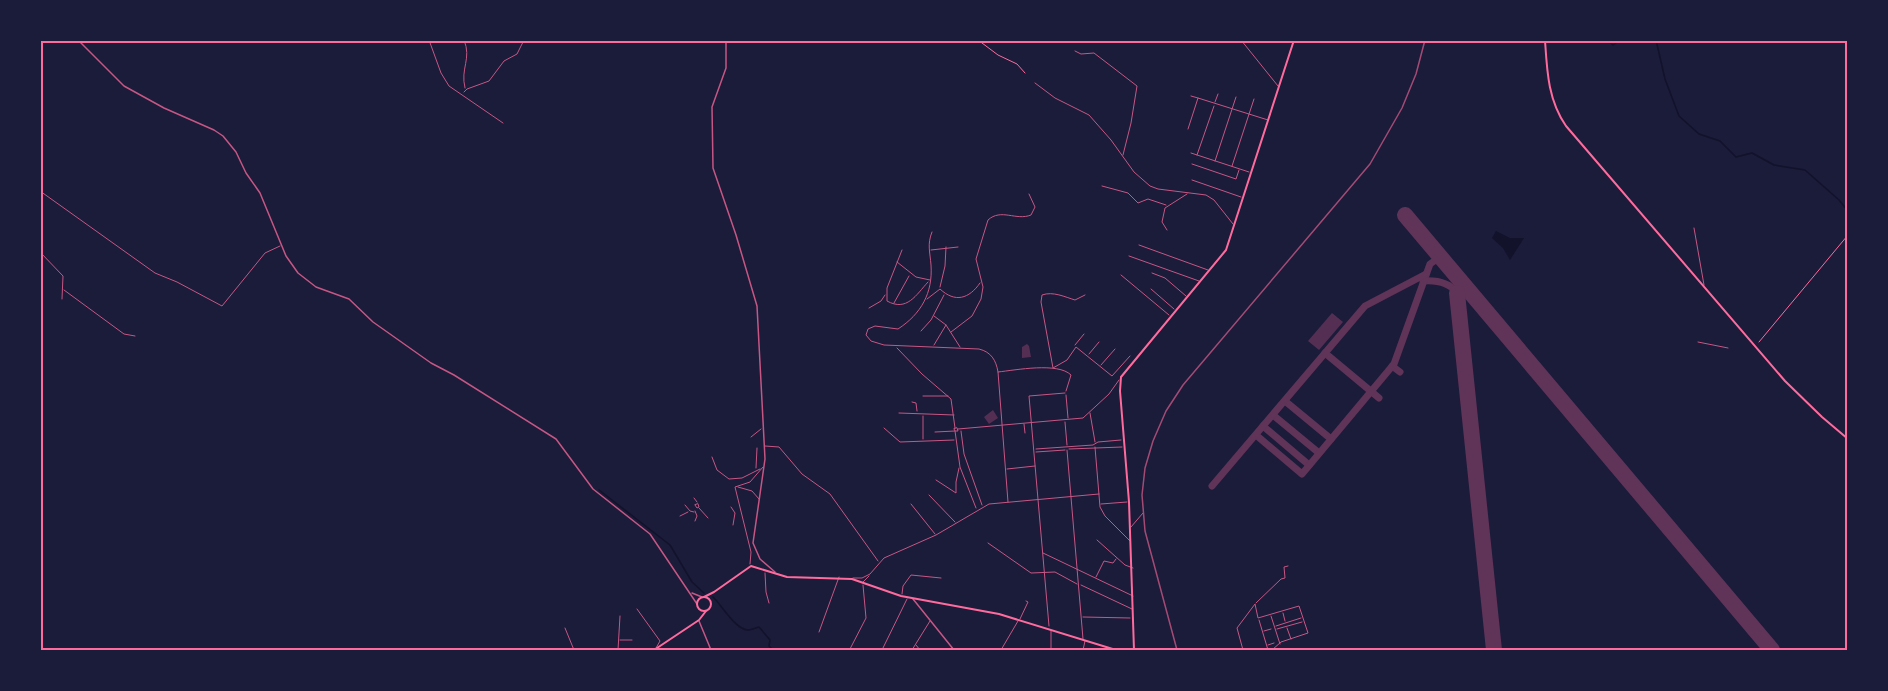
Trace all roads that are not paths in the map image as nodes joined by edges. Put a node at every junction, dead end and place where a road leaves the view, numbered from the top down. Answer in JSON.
{"nodes":[{"id":1,"x":78,"y":40,"type":"edge"},
{"id":2,"x":429,"y":40,"type":"edge"},
{"id":3,"x":464,"y":40,"type":"edge"},
{"id":4,"x":524,"y":40,"type":"edge"},
{"id":5,"x":726,"y":40,"type":"edge"},
{"id":6,"x":1241,"y":40,"type":"edge"},
{"id":7,"x":1294,"y":40,"type":"edge"},
{"id":8,"x":1545,"y":40,"type":"edge"},
{"id":9,"x":1075,"y":51,"type":"dead end"},
{"id":10,"x":1035,"y":82,"type":"dead end"},
{"id":11,"x":1279,"y":87,"type":"junction"},
{"id":12,"x":1218,"y":94,"type":"dead end"},
{"id":13,"x":1191,"y":96,"type":"dead end"},
{"id":14,"x":1236,"y":97,"type":"dead end"},
{"id":15,"x":1198,"y":98,"type":"junction"},
{"id":16,"x":1254,"y":99,"type":"dead end"},
{"id":17,"x":1215,"y":104,"type":"junction"},
{"id":18,"x":1232,"y":109,"type":"junction"},
{"id":19,"x":1249,"y":114,"type":"junction"},
{"id":20,"x":1268,"y":120,"type":"junction"},
{"id":21,"x":502,"y":123,"type":"dead end"},
{"id":22,"x":1188,"y":129,"type":"dead end"},
{"id":23,"x":1191,"y":153,"type":"dead end"},
{"id":24,"x":1197,"y":155,"type":"junction"},
{"id":25,"x":1122,"y":157,"type":"junction"},
{"id":26,"x":1215,"y":161,"type":"junction"},
{"id":27,"x":1192,"y":164,"type":"dead end"},
{"id":28,"x":1232,"y":166,"type":"junction"},
{"id":29,"x":1239,"y":169,"type":"junction"},
{"id":30,"x":1252,"y":173,"type":"junction"},
{"id":31,"x":1192,"y":180,"type":"dead end"},
{"id":32,"x":1102,"y":186,"type":"dead end"},
{"id":33,"x":40,"y":191,"type":"edge"},
{"id":34,"x":1188,"y":192,"type":"junction"},
{"id":35,"x":1029,"y":194,"type":"dead end"},
{"id":36,"x":1244,"y":198,"type":"junction"},
{"id":37,"x":1166,"y":206,"type":"junction"},
{"id":38,"x":1234,"y":225,"type":"junction"},
{"id":39,"x":1694,"y":228,"type":"dead end"},
{"id":40,"x":1167,"y":230,"type":"dead end"},
{"id":41,"x":932,"y":232,"type":"dead end"},
{"id":42,"x":1139,"y":245,"type":"dead end"},
{"id":43,"x":282,"y":246,"type":"junction"},
{"id":44,"x":946,"y":247,"type":"junction"},
{"id":45,"x":958,"y":248,"type":"dead end"},
{"id":46,"x":902,"y":249,"type":"dead end"},
{"id":47,"x":929,"y":251,"type":"junction"},
{"id":48,"x":40,"y":252,"type":"edge"},
{"id":49,"x":1129,"y":256,"type":"dead end"},
{"id":50,"x":897,"y":262,"type":"junction"},
{"id":51,"x":1210,"y":270,"type":"junction"},
{"id":52,"x":1152,"y":273,"type":"dead end"},
{"id":53,"x":1121,"y":275,"type":"dead end"},
{"id":54,"x":909,"y":276,"type":"dead end"},
{"id":55,"x":930,"y":280,"type":"junction"},
{"id":56,"x":981,"y":281,"type":"junction"},
{"id":57,"x":1201,"y":281,"type":"junction"},
{"id":58,"x":1704,"y":286,"type":"junction"},
{"id":59,"x":940,"y":289,"type":"junction"},
{"id":60,"x":1151,"y":289,"type":"dead end"},
{"id":61,"x":64,"y":290,"type":"junction"},
{"id":62,"x":886,"y":293,"type":"junction"},
{"id":63,"x":945,"y":294,"type":"junction"},
{"id":64,"x":1084,"y":295,"type":"dead end"},
{"id":65,"x":1187,"y":297,"type":"junction"},
{"id":66,"x":62,"y":299,"type":"dead end"},
{"id":67,"x":925,"y":301,"type":"junction"},
{"id":68,"x":894,"y":304,"type":"junction"},
{"id":69,"x":869,"y":308,"type":"dead end"},
{"id":70,"x":1176,"y":310,"type":"junction"},
{"id":71,"x":933,"y":315,"type":"junction"},
{"id":72,"x":1171,"y":316,"type":"junction"},
{"id":73,"x":946,"y":325,"type":"junction"},
{"id":74,"x":921,"y":331,"type":"dead end"},
{"id":75,"x":951,"y":332,"type":"junction"},
{"id":76,"x":1084,"y":334,"type":"dead end"},
{"id":77,"x":135,"y":336,"type":"dead end"},
{"id":78,"x":1099,"y":342,"type":"dead end"},
{"id":79,"x":1698,"y":342,"type":"dead end"},
{"id":80,"x":897,"y":346,"type":"junction"},
{"id":81,"x":933,"y":346,"type":"junction"},
{"id":82,"x":1075,"y":347,"type":"junction"},
{"id":83,"x":961,"y":348,"type":"junction"},
{"id":84,"x":1728,"y":348,"type":"dead end"},
{"id":85,"x":1115,"y":349,"type":"dead end"},
{"id":86,"x":1087,"y":356,"type":"junction"},
{"id":87,"x":1130,"y":356,"type":"dead end"},
{"id":88,"x":1100,"y":366,"type":"junction"},
{"id":89,"x":1053,"y":368,"type":"junction"},
{"id":90,"x":998,"y":372,"type":"junction"},
{"id":91,"x":1120,"y":377,"type":"junction"},
{"id":92,"x":1120,"y":390,"type":"junction"},
{"id":93,"x":1111,"y":391,"type":"junction"},
{"id":94,"x":1065,"y":393,"type":"junction"},
{"id":95,"x":923,"y":396,"type":"dead end"},
{"id":96,"x":949,"y":396,"type":"junction"},
{"id":97,"x":912,"y":402,"type":"dead end"},
{"id":98,"x":1090,"y":412,"type":"junction"},
{"id":99,"x":899,"y":413,"type":"dead end"},
{"id":100,"x":917,"y":413,"type":"junction"},
{"id":101,"x":923,"y":414,"type":"junction"},
{"id":102,"x":954,"y":414,"type":"junction"},
{"id":103,"x":1064,"y":420,"type":"junction"},
{"id":104,"x":1068,"y":420,"type":"junction"},
{"id":105,"x":1031,"y":423,"type":"junction"},
{"id":106,"x":1024,"y":424,"type":"junction"},
{"id":107,"x":1002,"y":426,"type":"junction"},
{"id":108,"x":764,"y":428,"type":"junction"},
{"id":109,"x":884,"y":428,"type":"dead end"},
{"id":110,"x":955,"y":428,"type":"junction"},
{"id":111,"x":959,"y":429,"type":"junction"},
{"id":112,"x":955,"y":431,"type":"junction"},
{"id":113,"x":935,"y":432,"type":"dead end"},
{"id":114,"x":1024,"y":433,"type":"dead end"},
{"id":115,"x":751,"y":437,"type":"dead end"},
{"id":116,"x":1848,"y":439,"type":"edge"},
{"id":117,"x":923,"y":440,"type":"junction"},
{"id":118,"x":956,"y":440,"type":"junction"},
{"id":119,"x":1124,"y":440,"type":"junction"},
{"id":120,"x":1095,"y":444,"type":"junction"},
{"id":121,"x":765,"y":446,"type":"junction"},
{"id":122,"x":1095,"y":447,"type":"junction"},
{"id":123,"x":1124,"y":447,"type":"junction"},
{"id":124,"x":757,"y":448,"type":"dead end"},
{"id":125,"x":1067,"y":448,"type":"junction"},
{"id":126,"x":1034,"y":451,"type":"junction"},
{"id":127,"x":1031,"y":452,"type":"dead end"},
{"id":128,"x":712,"y":457,"type":"dead end"},
{"id":129,"x":765,"y":462,"type":"junction"},
{"id":130,"x":1035,"y":466,"type":"junction"},
{"id":131,"x":960,"y":467,"type":"junction"},
{"id":132,"x":762,"y":469,"type":"junction"},
{"id":133,"x":1005,"y":469,"type":"junction"},
{"id":134,"x":757,"y":470,"type":"junction"},
{"id":135,"x":936,"y":480,"type":"dead end"},
{"id":136,"x":734,"y":486,"type":"junction"},
{"id":137,"x":929,"y":495,"type":"dead end"},
{"id":138,"x":1099,"y":495,"type":"junction"},
{"id":139,"x":1071,"y":496,"type":"junction"},
{"id":140,"x":694,"y":498,"type":"dead end"},
{"id":141,"x":1038,"y":499,"type":"junction"},
{"id":142,"x":759,"y":502,"type":"junction"},
{"id":143,"x":1008,"y":502,"type":"junction"},
{"id":144,"x":1129,"y":502,"type":"junction"},
{"id":145,"x":911,"y":504,"type":"dead end"},
{"id":146,"x":1099,"y":504,"type":"junction"},
{"id":147,"x":685,"y":505,"type":"dead end"},
{"id":148,"x":983,"y":506,"type":"junction"},
{"id":149,"x":731,"y":507,"type":"dead end"},
{"id":150,"x":976,"y":510,"type":"junction"},
{"id":151,"x":690,"y":511,"type":"junction"},
{"id":152,"x":1143,"y":513,"type":"dead end"},
{"id":153,"x":680,"y":516,"type":"dead end"},
{"id":154,"x":708,"y":519,"type":"dead end"},
{"id":155,"x":695,"y":520,"type":"dead end"},
{"id":156,"x":956,"y":524,"type":"junction"},
{"id":157,"x":734,"y":525,"type":"dead end"},
{"id":158,"x":1130,"y":528,"type":"junction"},
{"id":159,"x":936,"y":535,"type":"junction"},
{"id":160,"x":1097,"y":540,"type":"dead end"},
{"id":161,"x":1131,"y":542,"type":"junction"},
{"id":162,"x":988,"y":543,"type":"dead end"},
{"id":163,"x":754,"y":545,"type":"junction"},
{"id":164,"x":750,"y":548,"type":"junction"},
{"id":165,"x":1043,"y":553,"type":"junction"},
{"id":166,"x":1117,"y":557,"type":"junction"},
{"id":167,"x":879,"y":562,"type":"junction"},
{"id":168,"x":1288,"y":566,"type":"dead end"},
{"id":169,"x":750,"y":567,"type":"junction"},
{"id":170,"x":1133,"y":568,"type":"junction"},
{"id":171,"x":1077,"y":569,"type":"junction"},
{"id":172,"x":1045,"y":571,"type":"junction"},
{"id":173,"x":766,"y":572,"type":"junction"},
{"id":174,"x":780,"y":576,"type":"junction"},
{"id":175,"x":868,"y":576,"type":"junction"},
{"id":176,"x":839,"y":577,"type":"junction"},
{"id":177,"x":850,"y":578,"type":"junction"},
{"id":178,"x":941,"y":578,"type":"dead end"},
{"id":179,"x":1095,"y":578,"type":"junction"},
{"id":180,"x":861,"y":582,"type":"junction"},
{"id":181,"x":1078,"y":584,"type":"junction"},
{"id":182,"x":869,"y":585,"type":"junction"},
{"id":183,"x":689,"y":591,"type":"junction"},
{"id":184,"x":714,"y":592,"type":"junction"},
{"id":185,"x":902,"y":596,"type":"junction"},
{"id":186,"x":1133,"y":596,"type":"junction"},
{"id":187,"x":703,"y":597,"type":"junction"},
{"id":188,"x":908,"y":597,"type":"junction"},
{"id":189,"x":913,"y":598,"type":"junction"},
{"id":190,"x":1026,"y":601,"type":"dead end"},
{"id":191,"x":711,"y":602,"type":"junction"},
{"id":192,"x":769,"y":603,"type":"dead end"},
{"id":193,"x":697,"y":604,"type":"junction"},
{"id":194,"x":1255,"y":604,"type":"junction"},
{"id":195,"x":699,"y":608,"type":"junction"},
{"id":196,"x":637,"y":609,"type":"dead end"},
{"id":197,"x":1133,"y":610,"type":"junction"},
{"id":198,"x":706,"y":611,"type":"junction"},
{"id":199,"x":1282,"y":611,"type":"junction"},
{"id":200,"x":1271,"y":614,"type":"junction"},
{"id":201,"x":620,"y":616,"type":"dead end"},
{"id":202,"x":1081,"y":616,"type":"junction"},
{"id":203,"x":1258,"y":618,"type":"junction"},
{"id":204,"x":1303,"y":618,"type":"junction"},
{"id":205,"x":1133,"y":619,"type":"junction"},
{"id":206,"x":699,"y":620,"type":"junction"},
{"id":207,"x":1019,"y":620,"type":"junction"},
{"id":208,"x":930,"y":621,"type":"junction"},
{"id":209,"x":1304,"y":621,"type":"junction"},
{"id":210,"x":1286,"y":623,"type":"junction"},
{"id":211,"x":1274,"y":626,"type":"junction"},
{"id":212,"x":1287,"y":627,"type":"junction"},
{"id":213,"x":565,"y":628,"type":"dead end"},
{"id":214,"x":1050,"y":629,"type":"junction"},
{"id":215,"x":1271,"y":629,"type":"dead end"},
{"id":216,"x":1275,"y":630,"type":"junction"},
{"id":217,"x":819,"y":632,"type":"dead end"},
{"id":218,"x":1262,"y":632,"type":"junction"},
{"id":219,"x":1291,"y":639,"type":"junction"},
{"id":220,"x":618,"y":640,"type":"junction"},
{"id":221,"x":632,"y":640,"type":"dead end"},
{"id":222,"x":1084,"y":641,"type":"junction"},
{"id":223,"x":1274,"y":643,"type":"dead end"},
{"id":224,"x":1280,"y":644,"type":"junction"},
{"id":225,"x":916,"y":645,"type":"junction"},
{"id":226,"x":1266,"y":645,"type":"junction"},
{"id":227,"x":850,"y":649,"type":"dead end"},
{"id":228,"x":950,"y":649,"type":"edge"},
{"id":229,"x":1101,"y":649,"type":"edge"},
{"id":230,"x":655,"y":650,"type":"edge"},
{"id":231,"x":709,"y":650,"type":"edge"},
{"id":232,"x":574,"y":651,"type":"edge"},
{"id":233,"x":618,"y":651,"type":"edge"},
{"id":234,"x":882,"y":651,"type":"edge"},
{"id":235,"x":912,"y":651,"type":"edge"},
{"id":236,"x":920,"y":651,"type":"edge"},
{"id":237,"x":954,"y":651,"type":"edge"},
{"id":238,"x":1001,"y":651,"type":"edge"},
{"id":239,"x":1051,"y":651,"type":"edge"},
{"id":240,"x":1083,"y":651,"type":"edge"},
{"id":241,"x":1116,"y":651,"type":"edge"},
{"id":242,"x":1134,"y":651,"type":"edge"},
{"id":243,"x":1243,"y":651,"type":"edge"},
{"id":244,"x":1268,"y":651,"type":"edge"},
{"id":245,"x":1272,"y":651,"type":"edge"}],
"edges":[{"from":1,"to":43,"type":"street"},
{"from":2,"to":21,"type":"street"},
{"from":3,"to":4,"type":"street"},
{"from":5,"to":108,"type":"street"},
{"from":6,"to":11,"type":"street"},
{"from":7,"to":11,"type":"main road"},
{"from":8,"to":58,"type":"main road"},
{"from":9,"to":25,"type":"street"},
{"from":10,"to":25,"type":"street"},
{"from":11,"to":20,"type":"main road"},
{"from":12,"to":17,"type":"street"},
{"from":13,"to":15,"type":"street"},
{"from":14,"to":18,"type":"street"},
{"from":15,"to":17,"type":"street"},
{"from":15,"to":22,"type":"street"},
{"from":16,"to":19,"type":"street"},
{"from":17,"to":18,"type":"street"},
{"from":17,"to":24,"type":"street"},
{"from":18,"to":19,"type":"street"},
{"from":18,"to":26,"type":"street"},
{"from":19,"to":20,"type":"street"},
{"from":19,"to":28,"type":"street"},
{"from":20,"to":30,"type":"main road"},
{"from":23,"to":24,"type":"street"},
{"from":24,"to":26,"type":"street"},
{"from":25,"to":34,"type":"street"},
{"from":26,"to":28,"type":"street"},
{"from":27,"to":29,"type":"street"},
{"from":28,"to":29,"type":"street"},
{"from":29,"to":30,"type":"street"},
{"from":30,"to":36,"type":"main road"},
{"from":31,"to":36,"type":"street"},
{"from":32,"to":37,"type":"street"},
{"from":33,"to":43,"type":"street"},
{"from":34,"to":37,"type":"street"},
{"from":34,"to":38,"type":"street"},
{"from":35,"to":56,"type":"street"},
{"from":36,"to":38,"type":"main road"},
{"from":37,"to":40,"type":"street"},
{"from":38,"to":51,"type":"main road"},
{"from":39,"to":58,"type":"street"},
{"from":41,"to":47,"type":"street"},
{"from":42,"to":51,"type":"street"},
{"from":43,"to":183,"type":"street"},
{"from":44,"to":45,"type":"street"},
{"from":44,"to":47,"type":"street"},
{"from":44,"to":59,"type":"street"},
{"from":46,"to":50,"type":"street"},
{"from":47,"to":55,"type":"street"},
{"from":48,"to":61,"type":"street"},
{"from":49,"to":57,"type":"street"},
{"from":50,"to":55,"type":"street"},
{"from":50,"to":62,"type":"street"},
{"from":51,"to":57,"type":"main road"},
{"from":52,"to":65,"type":"street"},
{"from":53,"to":72,"type":"street"},
{"from":54,"to":68,"type":"street"},
{"from":55,"to":67,"type":"street"},
{"from":55,"to":68,"type":"street"},
{"from":56,"to":63,"type":"street"},
{"from":56,"to":75,"type":"street"},
{"from":57,"to":65,"type":"main road"},
{"from":58,"to":116,"type":"main road"},
{"from":59,"to":63,"type":"street"},
{"from":59,"to":67,"type":"street"},
{"from":60,"to":70,"type":"street"},
{"from":61,"to":66,"type":"street"},
{"from":61,"to":77,"type":"street"},
{"from":62,"to":68,"type":"street"},
{"from":62,"to":69,"type":"street"},
{"from":63,"to":71,"type":"street"},
{"from":64,"to":89,"type":"street"},
{"from":65,"to":70,"type":"main road"},
{"from":67,"to":80,"type":"street"},
{"from":70,"to":72,"type":"main road"},
{"from":71,"to":73,"type":"street"},
{"from":71,"to":74,"type":"street"},
{"from":72,"to":91,"type":"main road"},
{"from":73,"to":75,"type":"street"},
{"from":73,"to":81,"type":"street"},
{"from":75,"to":83,"type":"street"},
{"from":76,"to":82,"type":"street"},
{"from":78,"to":86,"type":"street"},
{"from":79,"to":84,"type":"street"},
{"from":80,"to":81,"type":"street"},
{"from":80,"to":96,"type":"street"},
{"from":81,"to":83,"type":"street"},
{"from":82,"to":86,"type":"street"},
{"from":82,"to":89,"type":"street"},
{"from":83,"to":90,"type":"street"},
{"from":85,"to":88,"type":"street"},
{"from":86,"to":88,"type":"street"},
{"from":87,"to":88,"type":"street"},
{"from":89,"to":90,"type":"street"},
{"from":89,"to":94,"type":"street"},
{"from":90,"to":107,"type":"street"},
{"from":91,"to":92,"type":"main road"},
{"from":91,"to":93,"type":"street"},
{"from":92,"to":93,"type":"street"},
{"from":92,"to":119,"type":"main road"},
{"from":93,"to":98,"type":"street"},
{"from":94,"to":104,"type":"street"},
{"from":94,"to":105,"type":"street"},
{"from":95,"to":96,"type":"street"},
{"from":96,"to":102,"type":"street"},
{"from":97,"to":100,"type":"street"},
{"from":98,"to":104,"type":"street"},
{"from":98,"to":120,"type":"street"},
{"from":99,"to":100,"type":"street"},
{"from":100,"to":101,"type":"street"},
{"from":101,"to":102,"type":"street"},
{"from":101,"to":117,"type":"street"},
{"from":102,"to":110,"type":"street"},
{"from":103,"to":104,"type":"street"},
{"from":103,"to":105,"type":"street"},
{"from":103,"to":125,"type":"street"},
{"from":105,"to":106,"type":"street"},
{"from":105,"to":126,"type":"street"},
{"from":106,"to":107,"type":"street"},
{"from":106,"to":114,"type":"street"},
{"from":107,"to":111,"type":"street"},
{"from":107,"to":133,"type":"street"},
{"from":108,"to":115,"type":"street"},
{"from":108,"to":121,"type":"street"},
{"from":109,"to":117,"type":"street"},
{"from":110,"to":111,"type":"street"},
{"from":110,"to":112,"type":"street"},
{"from":111,"to":112,"type":"street"},
{"from":111,"to":148,"type":"street"},
{"from":112,"to":113,"type":"street"},
{"from":112,"to":118,"type":"street"},
{"from":117,"to":118,"type":"street"},
{"from":118,"to":131,"type":"street"},
{"from":119,"to":120,"type":"street"},
{"from":119,"to":123,"type":"main road"},
{"from":120,"to":125,"type":"street"},
{"from":121,"to":129,"type":"street"},
{"from":121,"to":167,"type":"street"},
{"from":122,"to":123,"type":"street"},
{"from":122,"to":125,"type":"street"},
{"from":122,"to":138,"type":"street"},
{"from":123,"to":144,"type":"main road"},
{"from":124,"to":134,"type":"street"},
{"from":125,"to":126,"type":"street"},
{"from":125,"to":139,"type":"street"},
{"from":126,"to":127,"type":"street"},
{"from":126,"to":130,"type":"street"},
{"from":128,"to":134,"type":"street"},
{"from":129,"to":132,"type":"street"},
{"from":129,"to":142,"type":"street"},
{"from":130,"to":133,"type":"street"},
{"from":130,"to":141,"type":"street"},
{"from":131,"to":135,"type":"street"},
{"from":131,"to":150,"type":"street"},
{"from":132,"to":134,"type":"street"},
{"from":132,"to":136,"type":"street"},
{"from":133,"to":143,"type":"street"},
{"from":136,"to":142,"type":"street"},
{"from":136,"to":164,"type":"street"},
{"from":137,"to":156,"type":"street"},
{"from":138,"to":139,"type":"street"},
{"from":138,"to":146,"type":"street"},
{"from":139,"to":141,"type":"street"},
{"from":139,"to":171,"type":"street"},
{"from":140,"to":154,"type":"street"},
{"from":141,"to":143,"type":"street"},
{"from":141,"to":165,"type":"street"},
{"from":142,"to":163,"type":"street"},
{"from":143,"to":148,"type":"street"},
{"from":144,"to":146,"type":"street"},
{"from":144,"to":158,"type":"main road"},
{"from":145,"to":159,"type":"street"},
{"from":146,"to":161,"type":"street"},
{"from":147,"to":151,"type":"street"},
{"from":148,"to":150,"type":"street"},
{"from":149,"to":157,"type":"street"},
{"from":150,"to":156,"type":"street"},
{"from":151,"to":153,"type":"street"},
{"from":151,"to":155,"type":"street"},
{"from":152,"to":158,"type":"street"},
{"from":156,"to":159,"type":"street"},
{"from":158,"to":161,"type":"main road"},
{"from":159,"to":167,"type":"street"},
{"from":160,"to":166,"type":"street"},
{"from":161,"to":170,"type":"main road"},
{"from":162,"to":172,"type":"street"},
{"from":163,"to":164,"type":"street"},
{"from":163,"to":174,"type":"street"},
{"from":164,"to":169,"type":"street"},
{"from":165,"to":171,"type":"street"},
{"from":165,"to":172,"type":"street"},
{"from":166,"to":170,"type":"street"},
{"from":166,"to":179,"type":"street"},
{"from":167,"to":175,"type":"street"},
{"from":168,"to":194,"type":"street"},
{"from":169,"to":173,"type":"main road"},
{"from":169,"to":184,"type":"main road"},
{"from":170,"to":186,"type":"main road"},
{"from":171,"to":179,"type":"street"},
{"from":171,"to":181,"type":"street"},
{"from":172,"to":181,"type":"street"},
{"from":172,"to":214,"type":"street"},
{"from":173,"to":174,"type":"main road"},
{"from":173,"to":192,"type":"street"},
{"from":174,"to":176,"type":"main road"},
{"from":175,"to":177,"type":"street"},
{"from":175,"to":180,"type":"street"},
{"from":175,"to":182,"type":"street"},
{"from":176,"to":177,"type":"main road"},
{"from":176,"to":217,"type":"street"},
{"from":177,"to":180,"type":"main road"},
{"from":178,"to":185,"type":"street"},
{"from":179,"to":186,"type":"street"},
{"from":180,"to":182,"type":"main road"},
{"from":180,"to":227,"type":"street"},
{"from":181,"to":197,"type":"street"},
{"from":181,"to":202,"type":"street"},
{"from":182,"to":185,"type":"main road"},
{"from":183,"to":187,"type":"street"},
{"from":183,"to":193,"type":"street"},
{"from":184,"to":187,"type":"main road"},
{"from":184,"to":191,"type":"main road"},
{"from":185,"to":188,"type":"main road"},
{"from":186,"to":197,"type":"main road"},
{"from":187,"to":191,"type":"main road"},
{"from":187,"to":193,"type":"main road"},
{"from":188,"to":189,"type":"main road"},
{"from":188,"to":234,"type":"street"},
{"from":189,"to":207,"type":"main road"},
{"from":189,"to":208,"type":"street"},
{"from":190,"to":207,"type":"street"},
{"from":191,"to":198,"type":"main road"},
{"from":193,"to":195,"type":"main road"},
{"from":194,"to":203,"type":"street"},
{"from":194,"to":243,"type":"street"},
{"from":195,"to":198,"type":"main road"},
{"from":195,"to":206,"type":"main road"},
{"from":196,"to":230,"type":"street"},
{"from":197,"to":205,"type":"main road"},
{"from":198,"to":206,"type":"main road"},
{"from":199,"to":200,"type":"street"},
{"from":199,"to":204,"type":"street"},
{"from":199,"to":210,"type":"street"},
{"from":200,"to":203,"type":"street"},
{"from":200,"to":211,"type":"street"},
{"from":201,"to":220,"type":"street"},
{"from":202,"to":205,"type":"street"},
{"from":202,"to":222,"type":"street"},
{"from":203,"to":218,"type":"street"},
{"from":204,"to":209,"type":"street"},
{"from":204,"to":210,"type":"street"},
{"from":205,"to":242,"type":"main road"},
{"from":206,"to":230,"type":"main road"},
{"from":206,"to":231,"type":"street"},
{"from":207,"to":214,"type":"main road"},
{"from":207,"to":238,"type":"street"},
{"from":208,"to":225,"type":"street"},
{"from":208,"to":228,"type":"street"},
{"from":209,"to":212,"type":"street"},
{"from":209,"to":219,"type":"street"},
{"from":210,"to":211,"type":"street"},
{"from":211,"to":216,"type":"street"},
{"from":212,"to":216,"type":"street"},
{"from":212,"to":219,"type":"street"},
{"from":213,"to":232,"type":"street"},
{"from":214,"to":222,"type":"main road"},
{"from":214,"to":239,"type":"street"},
{"from":215,"to":218,"type":"street"},
{"from":216,"to":224,"type":"street"},
{"from":218,"to":226,"type":"street"},
{"from":219,"to":224,"type":"street"},
{"from":220,"to":221,"type":"street"},
{"from":220,"to":233,"type":"street"},
{"from":222,"to":229,"type":"main road"},
{"from":222,"to":240,"type":"street"},
{"from":223,"to":226,"type":"street"},
{"from":224,"to":245,"type":"street"},
{"from":225,"to":235,"type":"street"},
{"from":225,"to":236,"type":"street"},
{"from":226,"to":244,"type":"street"},
{"from":228,"to":237,"type":"street"},
{"from":229,"to":241,"type":"main road"}]}
